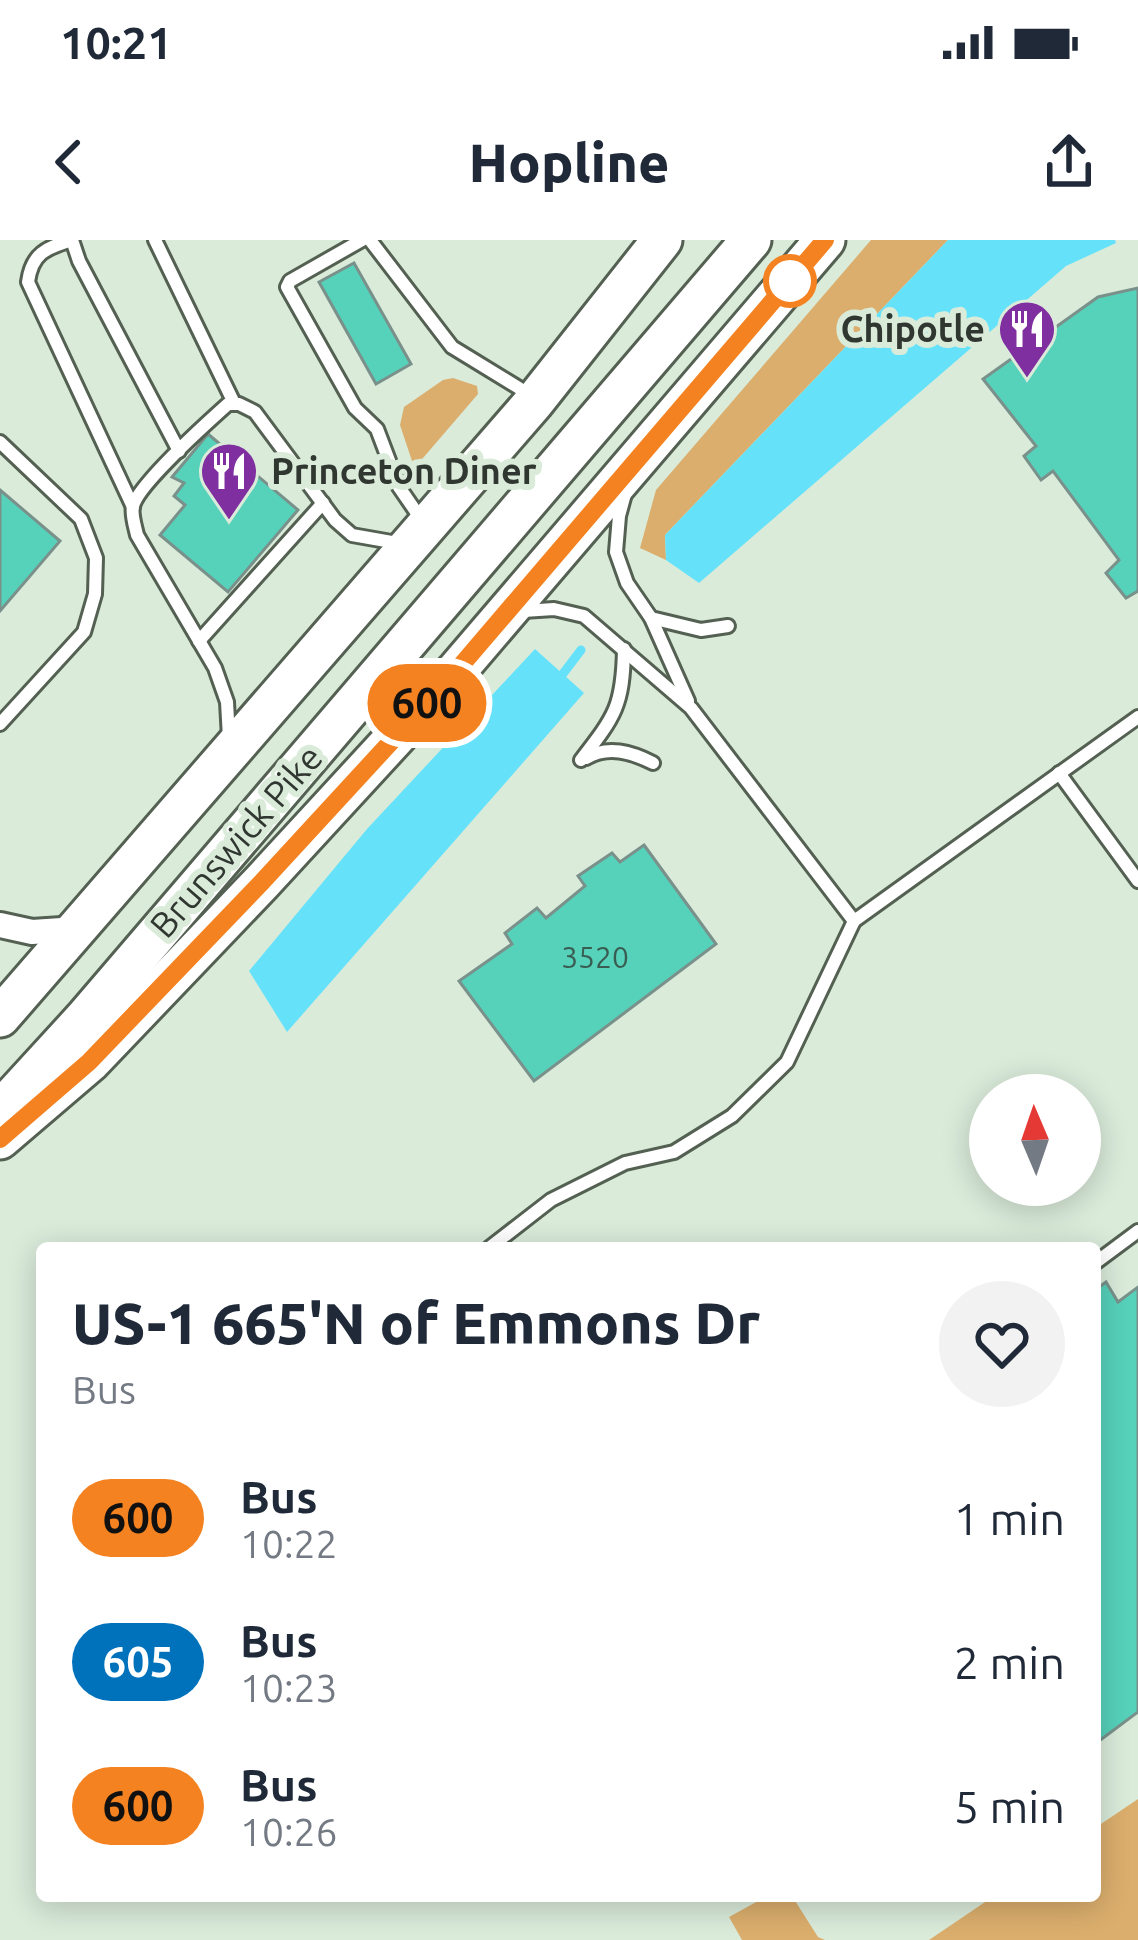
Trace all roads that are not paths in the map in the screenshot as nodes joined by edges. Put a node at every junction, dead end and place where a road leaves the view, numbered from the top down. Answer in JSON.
{"nodes":[{"id":1,"x":72,"y":240,"type":"edge"},
{"id":2,"x":155,"y":240,"type":"edge"},
{"id":3,"x":366,"y":240,"type":"edge"},
{"id":4,"x":662,"y":240,"type":"edge"},
{"id":5,"x":751,"y":240,"type":"edge"},
{"id":6,"x":825,"y":240,"type":"edge"},
{"id":7,"x":533,"y":402,"type":"junction"},
{"id":8,"x":234,"y":403,"type":"junction"},
{"id":9,"x":0,"y":442,"type":"edge"},
{"id":10,"x":178,"y":451,"type":"junction"},
{"id":11,"x":634,"y":462,"type":"junction"},
{"id":12,"x":323,"y":503,"type":"junction"},
{"id":13,"x":133,"y":507,"type":"junction"},
{"id":14,"x":418,"y":536,"type":"junction"},
{"id":15,"x":507,"y":612,"type":"junction"},
{"id":16,"x":651,"y":618,"type":"junction"},
{"id":17,"x":728,"y":626,"type":"dead end"},
{"id":18,"x":199,"y":641,"type":"junction"},
{"id":19,"x":624,"y":649,"type":"junction"},
{"id":20,"x":692,"y":708,"type":"junction"},
{"id":21,"x":1138,"y":717,"type":"edge"},
{"id":22,"x":0,"y":724,"type":"edge"},
{"id":23,"x":230,"y":752,"type":"junction"},
{"id":24,"x":652,"y":763,"type":"dead end"},
{"id":25,"x":1059,"y":773,"type":"junction"},
{"id":26,"x":1138,"y":881,"type":"edge"},
{"id":27,"x":854,"y":920,"type":"junction"},
{"id":28,"x":0,"y":925,"type":"edge"},
{"id":29,"x":77,"y":929,"type":"junction"},
{"id":30,"x":0,"y":1017,"type":"edge"},
{"id":31,"x":0,"y":1112,"type":"edge"},
{"id":32,"x":0,"y":1139,"type":"edge"},
{"id":33,"x":1138,"y":1231,"type":"edge"},
{"id":34,"x":497,"y":1242,"type":"edge"},
{"id":35,"x":1101,"y":1259,"type":"edge"}],
"edges":[{"from":1,"to":10,"type":"lane"},
{"from":1,"to":13,"type":"lane"},
{"from":2,"to":8,"type":"lane"},
{"from":3,"to":7,"type":"lane"},
{"from":3,"to":14,"type":"lane"},
{"from":4,"to":7,"type":"highway","name":"Brunswick Pike"},
{"from":5,"to":31,"type":"highway","name":"Brunswick Pike"},
{"from":6,"to":11,"type":"highway"},
{"from":7,"to":14,"type":"highway","name":"Brunswick Pike"},
{"from":8,"to":10,"type":"lane"},
{"from":8,"to":12,"type":"lane"},
{"from":9,"to":22,"type":"lane"},
{"from":10,"to":13,"type":"lane"},
{"from":11,"to":15,"type":"highway"},
{"from":11,"to":16,"type":"lane"},
{"from":12,"to":14,"type":"lane"},
{"from":12,"to":18,"type":"lane"},
{"from":13,"to":18,"type":"lane"},
{"from":14,"to":23,"type":"highway","name":"Brunswick Pike"},
{"from":15,"to":19,"type":"lane"},
{"from":15,"to":32,"type":"highway"},
{"from":16,"to":17,"type":"lane"},
{"from":16,"to":20,"type":"lane"},
{"from":18,"to":23,"type":"lane"},
{"from":19,"to":20,"type":"lane"},
{"from":19,"to":24,"type":"lane"},
{"from":20,"to":27,"type":"lane"},
{"from":21,"to":25,"type":"lane"},
{"from":23,"to":29,"type":"highway","name":"Brunswick Pike"},
{"from":25,"to":26,"type":"lane"},
{"from":25,"to":27,"type":"lane"},
{"from":27,"to":34,"type":"lane"},
{"from":28,"to":29,"type":"street"},
{"from":29,"to":30,"type":"highway","name":"Brunswick Pike"},
{"from":33,"to":35,"type":"lane"}]}
